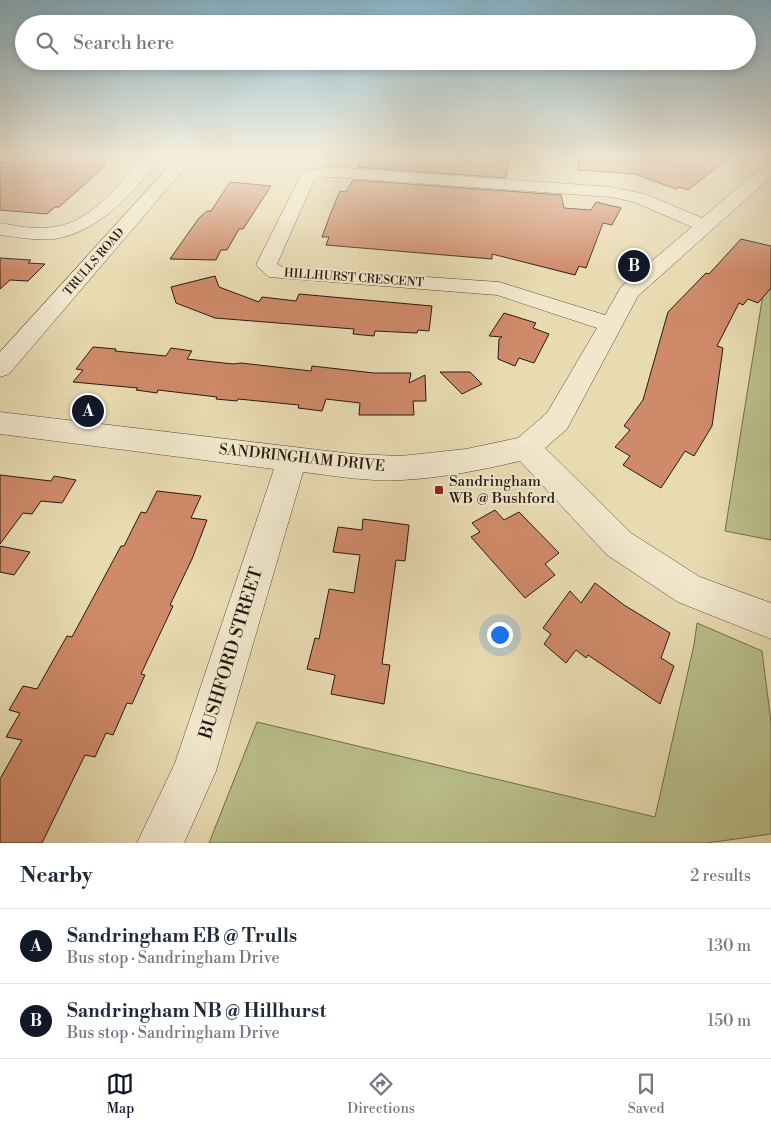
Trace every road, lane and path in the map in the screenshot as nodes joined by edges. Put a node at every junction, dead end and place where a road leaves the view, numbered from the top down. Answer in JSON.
{"nodes":[{"id":1,"x":116,"y":194,"type":"edge"},
{"id":2,"x":153,"y":194,"type":"edge"},
{"id":3,"x":299,"y":194,"type":"edge"},
{"id":4,"x":623,"y":194,"type":"edge"},
{"id":5,"x":741,"y":194,"type":"edge"},
{"id":6,"x":704,"y":226,"type":"junction"},
{"id":7,"x":0,"y":230,"type":"edge"},
{"id":8,"x":611,"y":326,"type":"junction"},
{"id":9,"x":0,"y":368,"type":"edge"},
{"id":10,"x":0,"y":423,"type":"edge"},
{"id":11,"x":526,"y":448,"type":"junction"},
{"id":12,"x":292,"y":459,"type":"junction"},
{"id":13,"x":771,"y":622,"type":"edge"},
{"id":14,"x":160,"y":843,"type":"edge"}],
"edges":[{"from":1,"to":7,"type":"street"},
{"from":2,"to":9,"type":"street","name":"TRULLS ROAD"},
{"from":3,"to":8,"type":"street","name":"HILLHURST CRESCENT"},
{"from":4,"to":6,"type":"street","name":"HILLHURST CRESCENT"},
{"from":5,"to":6,"type":"street","name":"SANDRINGHAM DRIVE"},
{"from":6,"to":8,"type":"street","name":"SANDRINGHAM DRIVE"},
{"from":8,"to":11,"type":"street","name":"SANDRINGHAM DRIVE"},
{"from":10,"to":12,"type":"street","name":"SANDRINGHAM DRIVE"},
{"from":11,"to":12,"type":"street","name":"SANDRINGHAM DRIVE"},
{"from":11,"to":13,"type":"street"},
{"from":12,"to":14,"type":"street","name":"BUSHFORD STREET"}]}
